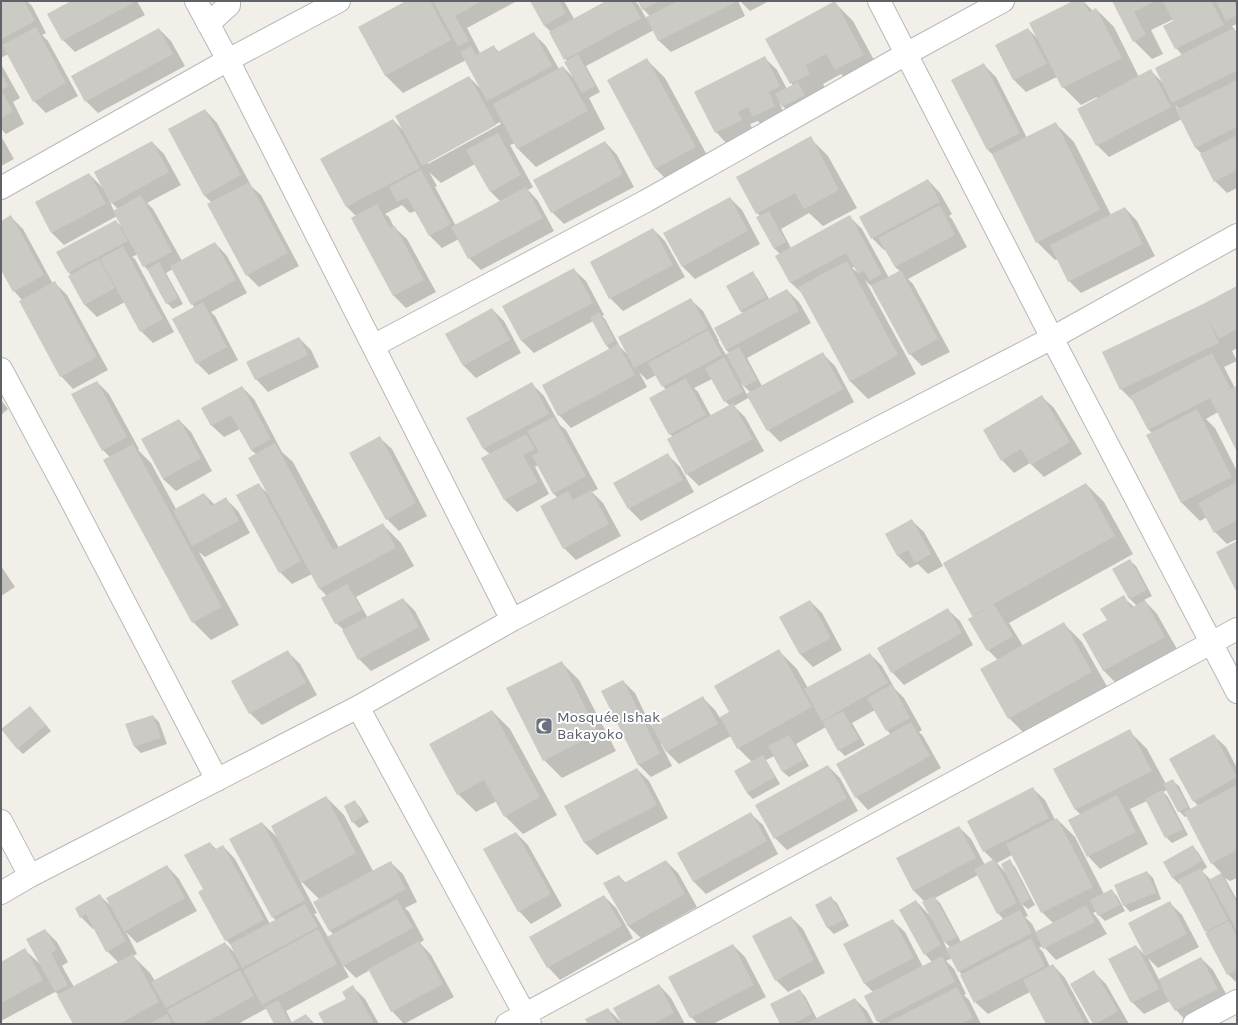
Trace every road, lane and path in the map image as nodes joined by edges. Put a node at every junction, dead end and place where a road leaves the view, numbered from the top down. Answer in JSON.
{"nodes":[{"id":1,"x":196,"y":1,"type":"edge"},
{"id":2,"x":230,"y":1,"type":"edge"},
{"id":3,"x":339,"y":1,"type":"edge"},
{"id":4,"x":879,"y":1,"type":"edge"},
{"id":5,"x":1003,"y":1,"type":"edge"},
{"id":6,"x":208,"y":24,"type":"junction"},
{"id":7,"x":906,"y":54,"type":"junction"},
{"id":8,"x":228,"y":60,"type":"junction"},
{"id":9,"x":1,"y":188,"type":"edge"},
{"id":10,"x":1237,"y":235,"type":"edge"},
{"id":11,"x":1052,"y":338,"type":"junction"},
{"id":12,"x":373,"y":346,"type":"junction"},
{"id":13,"x":1,"y":369,"type":"edge"},
{"id":14,"x":512,"y":620,"type":"junction"},
{"id":15,"x":1237,"y":629,"type":"edge"},
{"id":16,"x":1211,"y":643,"type":"junction"},
{"id":17,"x":1237,"y":692,"type":"edge"},
{"id":18,"x":358,"y":707,"type":"junction"},
{"id":19,"x":217,"y":780,"type":"junction"},
{"id":20,"x":1,"y":821,"type":"edge"},
{"id":21,"x":30,"y":876,"type":"junction"},
{"id":22,"x":1,"y":893,"type":"edge"},
{"id":23,"x":1237,"y":1001,"type":"edge"},
{"id":24,"x":521,"y":1021,"type":"edge"},
{"id":25,"x":1194,"y":1024,"type":"edge"}],
"edges":[{"from":1,"to":6,"type":"street"},
{"from":2,"to":6,"type":"street"},
{"from":3,"to":8,"type":"street"},
{"from":4,"to":7,"type":"street"},
{"from":5,"to":7,"type":"street"},
{"from":6,"to":8,"type":"street"},
{"from":7,"to":11,"type":"street"},
{"from":7,"to":12,"type":"street"},
{"from":8,"to":9,"type":"street"},
{"from":8,"to":12,"type":"street"},
{"from":10,"to":11,"type":"street"},
{"from":11,"to":14,"type":"street"},
{"from":11,"to":16,"type":"street"},
{"from":12,"to":14,"type":"street"},
{"from":13,"to":19,"type":"street"},
{"from":14,"to":18,"type":"street"},
{"from":15,"to":16,"type":"street"},
{"from":16,"to":17,"type":"street"},
{"from":16,"to":24,"type":"street"},
{"from":18,"to":19,"type":"street"},
{"from":18,"to":24,"type":"street"},
{"from":19,"to":21,"type":"street"},
{"from":20,"to":21,"type":"street"},
{"from":21,"to":22,"type":"street"},
{"from":23,"to":25,"type":"street"}]}
